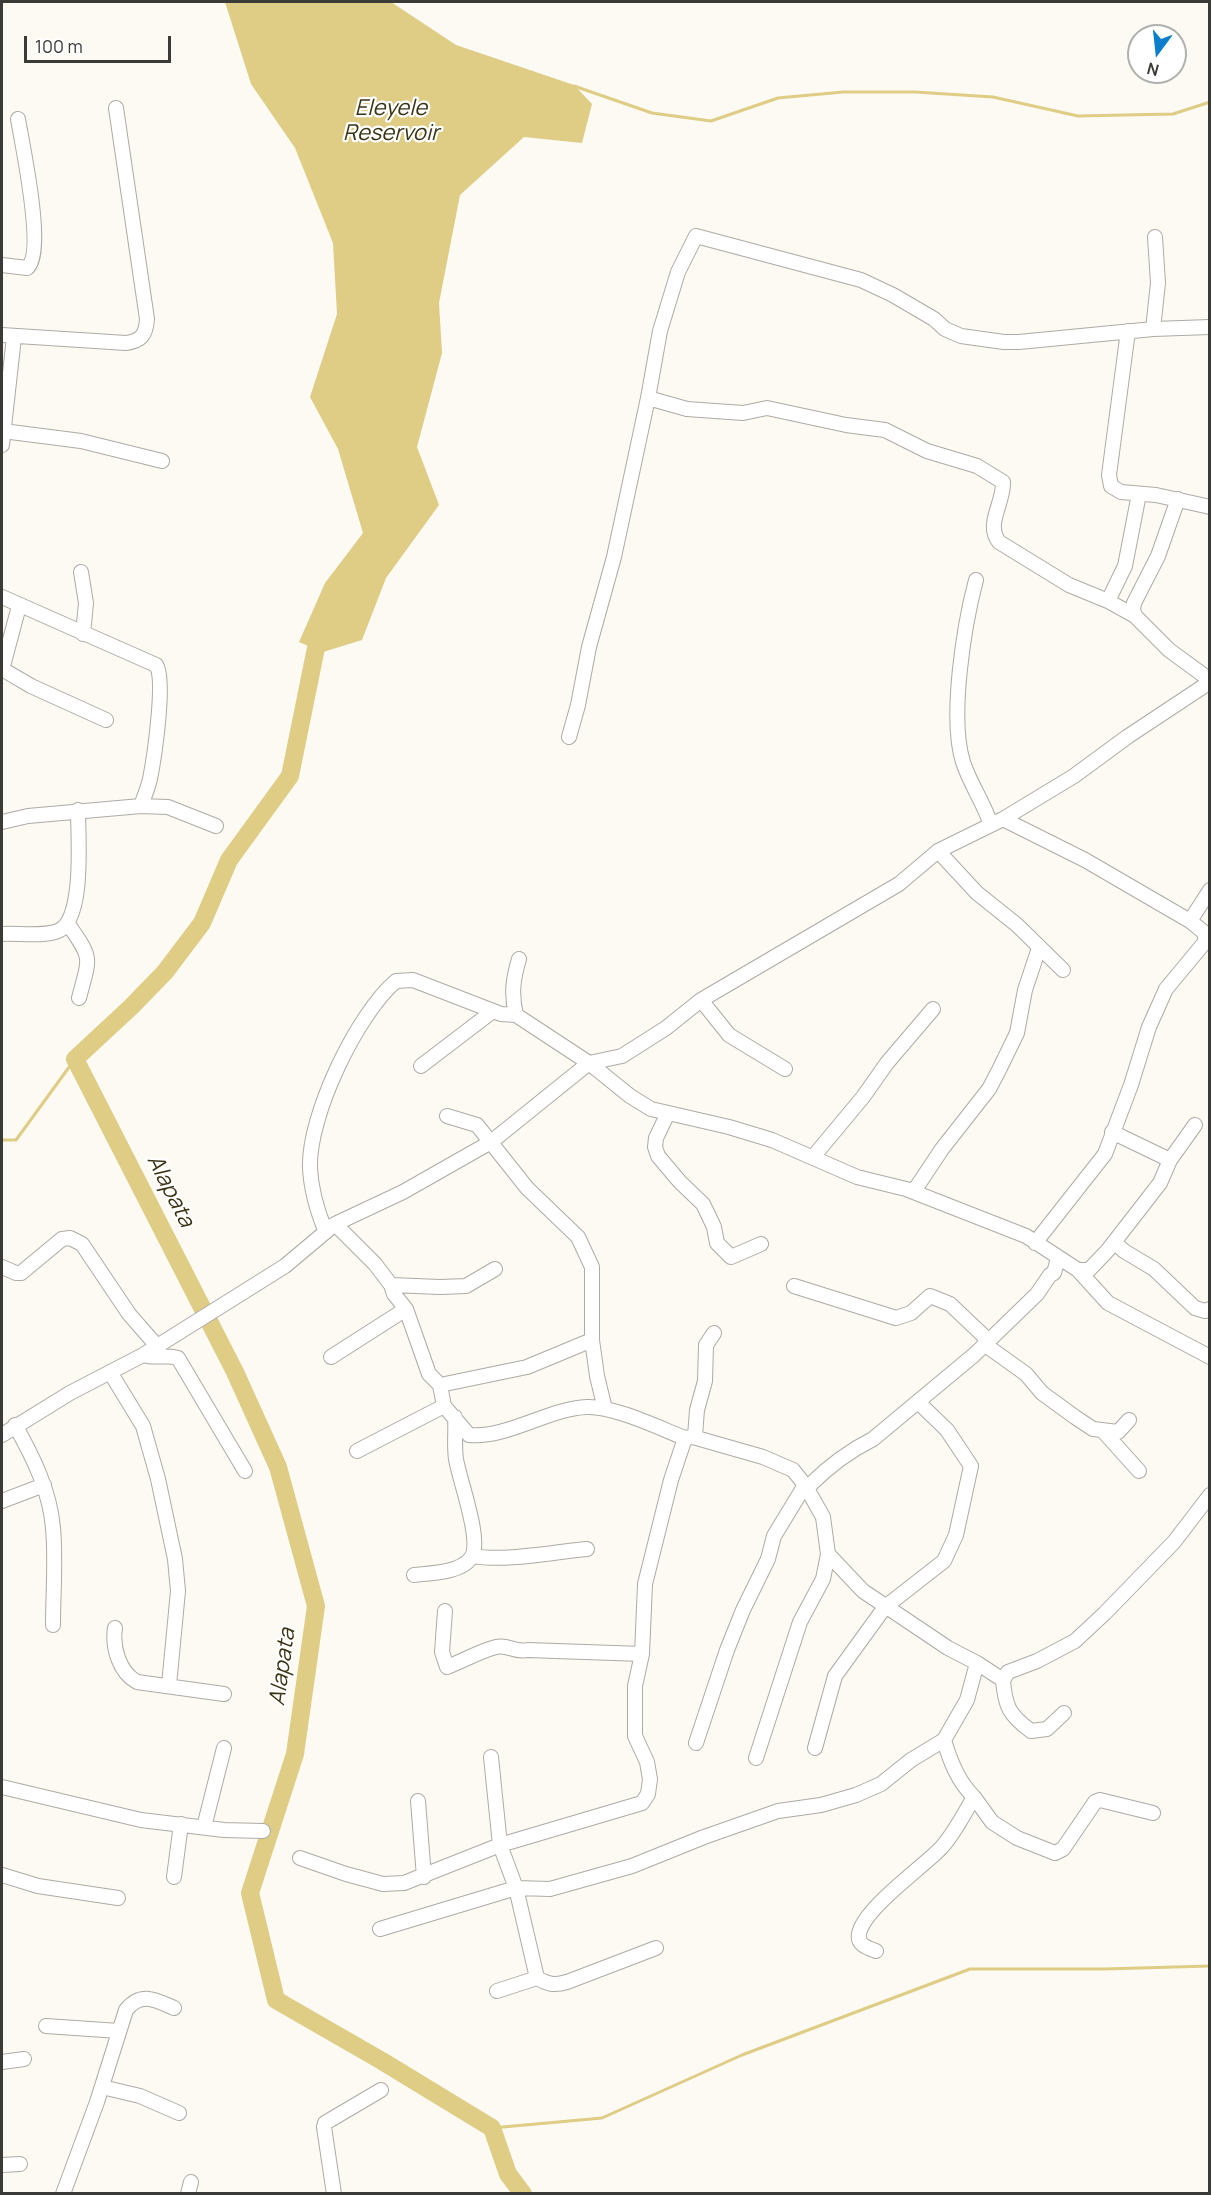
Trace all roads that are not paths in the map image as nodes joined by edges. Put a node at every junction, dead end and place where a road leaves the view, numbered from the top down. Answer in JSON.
{"nodes":[{"id":1,"x":116,"y":108,"type":"dead end"},
{"id":2,"x":18,"y":119,"type":"dead end"},
{"id":3,"x":1155,"y":237,"type":"dead end"},
{"id":4,"x":2,"y":265,"type":"edge"},
{"id":5,"x":1209,"y":327,"type":"edge"},
{"id":6,"x":1153,"y":329,"type":"junction"},
{"id":7,"x":1128,"y":331,"type":"junction"},
{"id":8,"x":8,"y":336,"type":"edge"},
{"id":9,"x":648,"y":398,"type":"junction"},
{"id":10,"x":2,"y":438,"type":"edge"},
{"id":11,"x":162,"y":461,"type":"dead end"},
{"id":12,"x":1139,"y":494,"type":"junction"},
{"id":13,"x":1178,"y":499,"type":"junction"},
{"id":14,"x":1209,"y":507,"type":"edge"},
{"id":15,"x":81,"y":572,"type":"dead end"},
{"id":16,"x":976,"y":580,"type":"dead end"},
{"id":17,"x":2,"y":597,"type":"edge"},
{"id":18,"x":1108,"y":601,"type":"junction"},
{"id":19,"x":19,"y":606,"type":"junction"},
{"id":20,"x":1135,"y":616,"type":"junction"},
{"id":21,"x":83,"y":634,"type":"junction"},
{"id":22,"x":2,"y":670,"type":"edge"},
{"id":23,"x":1209,"y":681,"type":"edge"},
{"id":24,"x":106,"y":720,"type":"dead end"},
{"id":25,"x":568,"y":737,"type":"dead end"},
{"id":26,"x":141,"y":806,"type":"junction"},
{"id":27,"x":78,"y":810,"type":"junction"},
{"id":28,"x":2,"y":822,"type":"edge"},
{"id":29,"x":997,"y":822,"type":"junction"},
{"id":30,"x":216,"y":825,"type":"dead end"},
{"id":31,"x":938,"y":851,"type":"junction"},
{"id":32,"x":1209,"y":890,"type":"edge"},
{"id":33,"x":1190,"y":921,"type":"junction"},
{"id":34,"x":68,"y":924,"type":"junction"},
{"id":35,"x":2,"y":934,"type":"edge"},
{"id":36,"x":1207,"y":934,"type":"edge"},
{"id":37,"x":1039,"y":948,"type":"junction"},
{"id":38,"x":519,"y":959,"type":"dead end"},
{"id":39,"x":1063,"y":970,"type":"dead end"},
{"id":40,"x":79,"y":998,"type":"dead end"},
{"id":41,"x":701,"y":1000,"type":"junction"},
{"id":42,"x":933,"y":1009,"type":"dead end"},
{"id":43,"x":493,"y":1011,"type":"junction"},
{"id":44,"x":516,"y":1015,"type":"junction"},
{"id":45,"x":589,"y":1062,"type":"junction"},
{"id":46,"x":422,"y":1066,"type":"dead end"},
{"id":47,"x":785,"y":1069,"type":"dead end"},
{"id":48,"x":668,"y":1113,"type":"junction"},
{"id":49,"x":447,"y":1116,"type":"dead end"},
{"id":50,"x":1195,"y":1125,"type":"dead end"},
{"id":51,"x":1112,"y":1132,"type":"junction"},
{"id":52,"x":491,"y":1142,"type":"junction"},
{"id":53,"x":813,"y":1157,"type":"junction"},
{"id":54,"x":1170,"y":1160,"type":"junction"},
{"id":55,"x":896,"y":1185,"type":"junction"},
{"id":56,"x":335,"y":1224,"type":"junction"},
{"id":57,"x":1114,"y":1242,"type":"junction"},
{"id":58,"x":1035,"y":1243,"type":"junction"},
{"id":59,"x":761,"y":1245,"type":"dead end"},
{"id":60,"x":1058,"y":1258,"type":"junction"},
{"id":61,"x":2,"y":1267,"type":"edge"},
{"id":62,"x":495,"y":1269,"type":"dead end"},
{"id":63,"x":1078,"y":1270,"type":"junction"},
{"id":64,"x":391,"y":1285,"type":"junction"},
{"id":65,"x":794,"y":1286,"type":"dead end"},
{"id":66,"x":406,"y":1309,"type":"junction"},
{"id":67,"x":1209,"y":1309,"type":"edge"},
{"id":68,"x":714,"y":1333,"type":"dead end"},
{"id":69,"x":592,"y":1340,"type":"junction"},
{"id":70,"x":986,"y":1342,"type":"junction"},
{"id":71,"x":157,"y":1346,"type":"junction"},
{"id":72,"x":143,"y":1354,"type":"junction"},
{"id":73,"x":1209,"y":1357,"type":"edge"},
{"id":74,"x":331,"y":1358,"type":"dead end"},
{"id":75,"x":110,"y":1372,"type":"junction"},
{"id":76,"x":440,"y":1385,"type":"junction"},
{"id":77,"x":918,"y":1402,"type":"junction"},
{"id":78,"x":444,"y":1406,"type":"junction"},
{"id":79,"x":605,"y":1409,"type":"junction"},
{"id":80,"x":456,"y":1417,"type":"junction"},
{"id":81,"x":1129,"y":1420,"type":"dead end"},
{"id":82,"x":15,"y":1425,"type":"junction"},
{"id":83,"x":1103,"y":1431,"type":"junction"},
{"id":84,"x":2,"y":1435,"type":"edge"},
{"id":85,"x":689,"y":1437,"type":"junction"},
{"id":86,"x":357,"y":1450,"type":"dead end"},
{"id":87,"x":245,"y":1471,"type":"dead end"},
{"id":88,"x":1139,"y":1472,"type":"dead end"},
{"id":89,"x":44,"y":1485,"type":"junction"},
{"id":90,"x":805,"y":1485,"type":"junction"},
{"id":91,"x":1209,"y":1495,"type":"edge"},
{"id":92,"x":2,"y":1502,"type":"edge"},
{"id":93,"x":587,"y":1549,"type":"dead end"},
{"id":94,"x":828,"y":1554,"type":"junction"},
{"id":95,"x":473,"y":1556,"type":"junction"},
{"id":96,"x":414,"y":1575,"type":"dead end"},
{"id":97,"x":885,"y":1607,"type":"junction"},
{"id":98,"x":445,"y":1611,"type":"dead end"},
{"id":99,"x":53,"y":1625,"type":"dead end"},
{"id":100,"x":115,"y":1628,"type":"dead end"},
{"id":101,"x":642,"y":1654,"type":"junction"},
{"id":102,"x":977,"y":1663,"type":"junction"},
{"id":103,"x":1002,"y":1680,"type":"junction"},
{"id":104,"x":169,"y":1686,"type":"junction"},
{"id":105,"x":225,"y":1694,"type":"dead end"},
{"id":106,"x":1064,"y":1713,"type":"dead end"},
{"id":107,"x":944,"y":1740,"type":"junction"},
{"id":108,"x":696,"y":1743,"type":"dead end"},
{"id":109,"x":224,"y":1748,"type":"dead end"},
{"id":110,"x":816,"y":1748,"type":"dead end"},
{"id":111,"x":491,"y":1757,"type":"dead end"},
{"id":112,"x":756,"y":1758,"type":"dead end"},
{"id":113,"x":2,"y":1787,"type":"edge"},
{"id":114,"x":974,"y":1797,"type":"junction"},
{"id":115,"x":418,"y":1801,"type":"dead end"},
{"id":116,"x":1153,"y":1814,"type":"dead end"},
{"id":117,"x":181,"y":1824,"type":"junction"},
{"id":118,"x":204,"y":1827,"type":"junction"},
{"id":119,"x":262,"y":1832,"type":"dead end"},
{"id":120,"x":500,"y":1845,"type":"junction"},
{"id":121,"x":300,"y":1858,"type":"dead end"},
{"id":122,"x":2,"y":1875,"type":"edge"},
{"id":123,"x":174,"y":1877,"type":"dead end"},
{"id":124,"x":424,"y":1877,"type":"junction"},
{"id":125,"x":516,"y":1888,"type":"junction"},
{"id":126,"x":118,"y":1898,"type":"dead end"},
{"id":127,"x":380,"y":1929,"type":"dead end"},
{"id":128,"x":656,"y":1948,"type":"dead end"},
{"id":129,"x":876,"y":1951,"type":"dead end"},
{"id":130,"x":537,"y":1977,"type":"junction"},
{"id":131,"x":497,"y":1991,"type":"dead end"},
{"id":132,"x":174,"y":2008,"type":"dead end"},
{"id":133,"x":46,"y":2026,"type":"dead end"},
{"id":134,"x":119,"y":2031,"type":"junction"},
{"id":135,"x":24,"y":2060,"type":"dead end"},
{"id":136,"x":2,"y":2062,"type":"edge"},
{"id":137,"x":102,"y":2087,"type":"junction"},
{"id":138,"x":381,"y":2090,"type":"dead end"},
{"id":139,"x":179,"y":2113,"type":"dead end"},
{"id":140,"x":20,"y":2164,"type":"dead end"},
{"id":141,"x":2,"y":2165,"type":"edge"},
{"id":142,"x":63,"y":2193,"type":"edge"},
{"id":143,"x":334,"y":2193,"type":"edge"}],
"edges":[{"from":1,"to":8,"type":"street"},
{"from":2,"to":4,"type":"street"},
{"from":3,"to":6,"type":"street"},
{"from":5,"to":6,"type":"street"},
{"from":6,"to":7,"type":"street"},
{"from":7,"to":9,"type":"street"},
{"from":7,"to":12,"type":"street"},
{"from":8,"to":10,"type":"street"},
{"from":9,"to":18,"type":"street"},
{"from":9,"to":25,"type":"street"},
{"from":10,"to":11,"type":"street"},
{"from":12,"to":13,"type":"street"},
{"from":12,"to":18,"type":"street"},
{"from":13,"to":14,"type":"street"},
{"from":13,"to":20,"type":"street"},
{"from":15,"to":21,"type":"street"},
{"from":16,"to":29,"type":"street"},
{"from":17,"to":19,"type":"street"},
{"from":18,"to":20,"type":"street"},
{"from":19,"to":21,"type":"street"},
{"from":19,"to":22,"type":"street"},
{"from":20,"to":23,"type":"street"},
{"from":21,"to":26,"type":"street"},
{"from":22,"to":24,"type":"street"},
{"from":23,"to":29,"type":"street"},
{"from":26,"to":27,"type":"street"},
{"from":26,"to":30,"type":"street"},
{"from":27,"to":28,"type":"street"},
{"from":27,"to":34,"type":"street"},
{"from":29,"to":31,"type":"street"},
{"from":29,"to":33,"type":"street"},
{"from":31,"to":37,"type":"street"},
{"from":31,"to":41,"type":"street"},
{"from":32,"to":33,"type":"street"},
{"from":33,"to":36,"type":"street"},
{"from":34,"to":35,"type":"street"},
{"from":34,"to":40,"type":"street"},
{"from":36,"to":51,"type":"street"},
{"from":37,"to":39,"type":"street"},
{"from":37,"to":55,"type":"street"},
{"from":38,"to":44,"type":"street"},
{"from":41,"to":45,"type":"street"},
{"from":41,"to":47,"type":"street"},
{"from":42,"to":53,"type":"street"},
{"from":43,"to":44,"type":"street"},
{"from":43,"to":46,"type":"street"},
{"from":43,"to":56,"type":"street"},
{"from":44,"to":45,"type":"street"},
{"from":45,"to":48,"type":"street"},
{"from":45,"to":52,"type":"street"},
{"from":48,"to":53,"type":"street"},
{"from":48,"to":59,"type":"street"},
{"from":49,"to":52,"type":"street"},
{"from":50,"to":54,"type":"street"},
{"from":51,"to":54,"type":"street"},
{"from":51,"to":58,"type":"street"},
{"from":52,"to":56,"type":"street"},
{"from":52,"to":69,"type":"street"},
{"from":53,"to":55,"type":"street"},
{"from":54,"to":57,"type":"street"},
{"from":55,"to":58,"type":"street"},
{"from":56,"to":64,"type":"street"},
{"from":56,"to":71,"type":"street"},
{"from":57,"to":63,"type":"street"},
{"from":57,"to":67,"type":"street"},
{"from":58,"to":60,"type":"street"},
{"from":60,"to":63,"type":"street"},
{"from":60,"to":70,"type":"street"},
{"from":61,"to":71,"type":"street"},
{"from":62,"to":64,"type":"street"},
{"from":63,"to":73,"type":"street"},
{"from":64,"to":66,"type":"street"},
{"from":65,"to":70,"type":"street"},
{"from":66,"to":74,"type":"street"},
{"from":66,"to":76,"type":"street"},
{"from":68,"to":85,"type":"street"},
{"from":69,"to":76,"type":"street"},
{"from":69,"to":79,"type":"street"},
{"from":70,"to":77,"type":"street"},
{"from":70,"to":83,"type":"street"},
{"from":71,"to":72,"type":"street"},
{"from":72,"to":75,"type":"street"},
{"from":72,"to":87,"type":"street"},
{"from":75,"to":82,"type":"street"},
{"from":75,"to":104,"type":"street"},
{"from":76,"to":78,"type":"street"},
{"from":77,"to":90,"type":"street"},
{"from":77,"to":97,"type":"street"},
{"from":78,"to":80,"type":"street"},
{"from":78,"to":86,"type":"street"},
{"from":79,"to":80,"type":"street"},
{"from":79,"to":85,"type":"street"},
{"from":80,"to":95,"type":"street"},
{"from":81,"to":83,"type":"street"},
{"from":82,"to":84,"type":"street"},
{"from":82,"to":89,"type":"street"},
{"from":83,"to":88,"type":"street"},
{"from":85,"to":90,"type":"street"},
{"from":85,"to":101,"type":"street"},
{"from":89,"to":92,"type":"street"},
{"from":89,"to":99,"type":"street"},
{"from":90,"to":94,"type":"street"},
{"from":90,"to":108,"type":"street"},
{"from":91,"to":103,"type":"street"},
{"from":93,"to":95,"type":"street"},
{"from":94,"to":97,"type":"street"},
{"from":94,"to":112,"type":"street"},
{"from":95,"to":96,"type":"street"},
{"from":97,"to":102,"type":"street"},
{"from":97,"to":110,"type":"street"},
{"from":98,"to":101,"type":"street"},
{"from":100,"to":104,"type":"street"},
{"from":101,"to":120,"type":"street"},
{"from":102,"to":103,"type":"street"},
{"from":102,"to":107,"type":"street"},
{"from":103,"to":106,"type":"street"},
{"from":104,"to":105,"type":"street"},
{"from":107,"to":114,"type":"street"},
{"from":107,"to":125,"type":"street"},
{"from":109,"to":118,"type":"street"},
{"from":111,"to":120,"type":"street"},
{"from":113,"to":117,"type":"street"},
{"from":114,"to":116,"type":"street"},
{"from":114,"to":129,"type":"street"},
{"from":115,"to":124,"type":"street"},
{"from":117,"to":118,"type":"street"},
{"from":117,"to":123,"type":"street"},
{"from":118,"to":119,"type":"street"},
{"from":120,"to":124,"type":"street"},
{"from":120,"to":125,"type":"street"},
{"from":121,"to":124,"type":"street"},
{"from":122,"to":126,"type":"street"},
{"from":125,"to":127,"type":"street"},
{"from":125,"to":130,"type":"street"},
{"from":128,"to":130,"type":"street"},
{"from":130,"to":131,"type":"street"},
{"from":132,"to":134,"type":"street"},
{"from":133,"to":134,"type":"street"},
{"from":134,"to":137,"type":"street"},
{"from":135,"to":136,"type":"street"},
{"from":137,"to":139,"type":"street"},
{"from":137,"to":142,"type":"street"},
{"from":138,"to":143,"type":"street"},
{"from":140,"to":141,"type":"street"}]}
